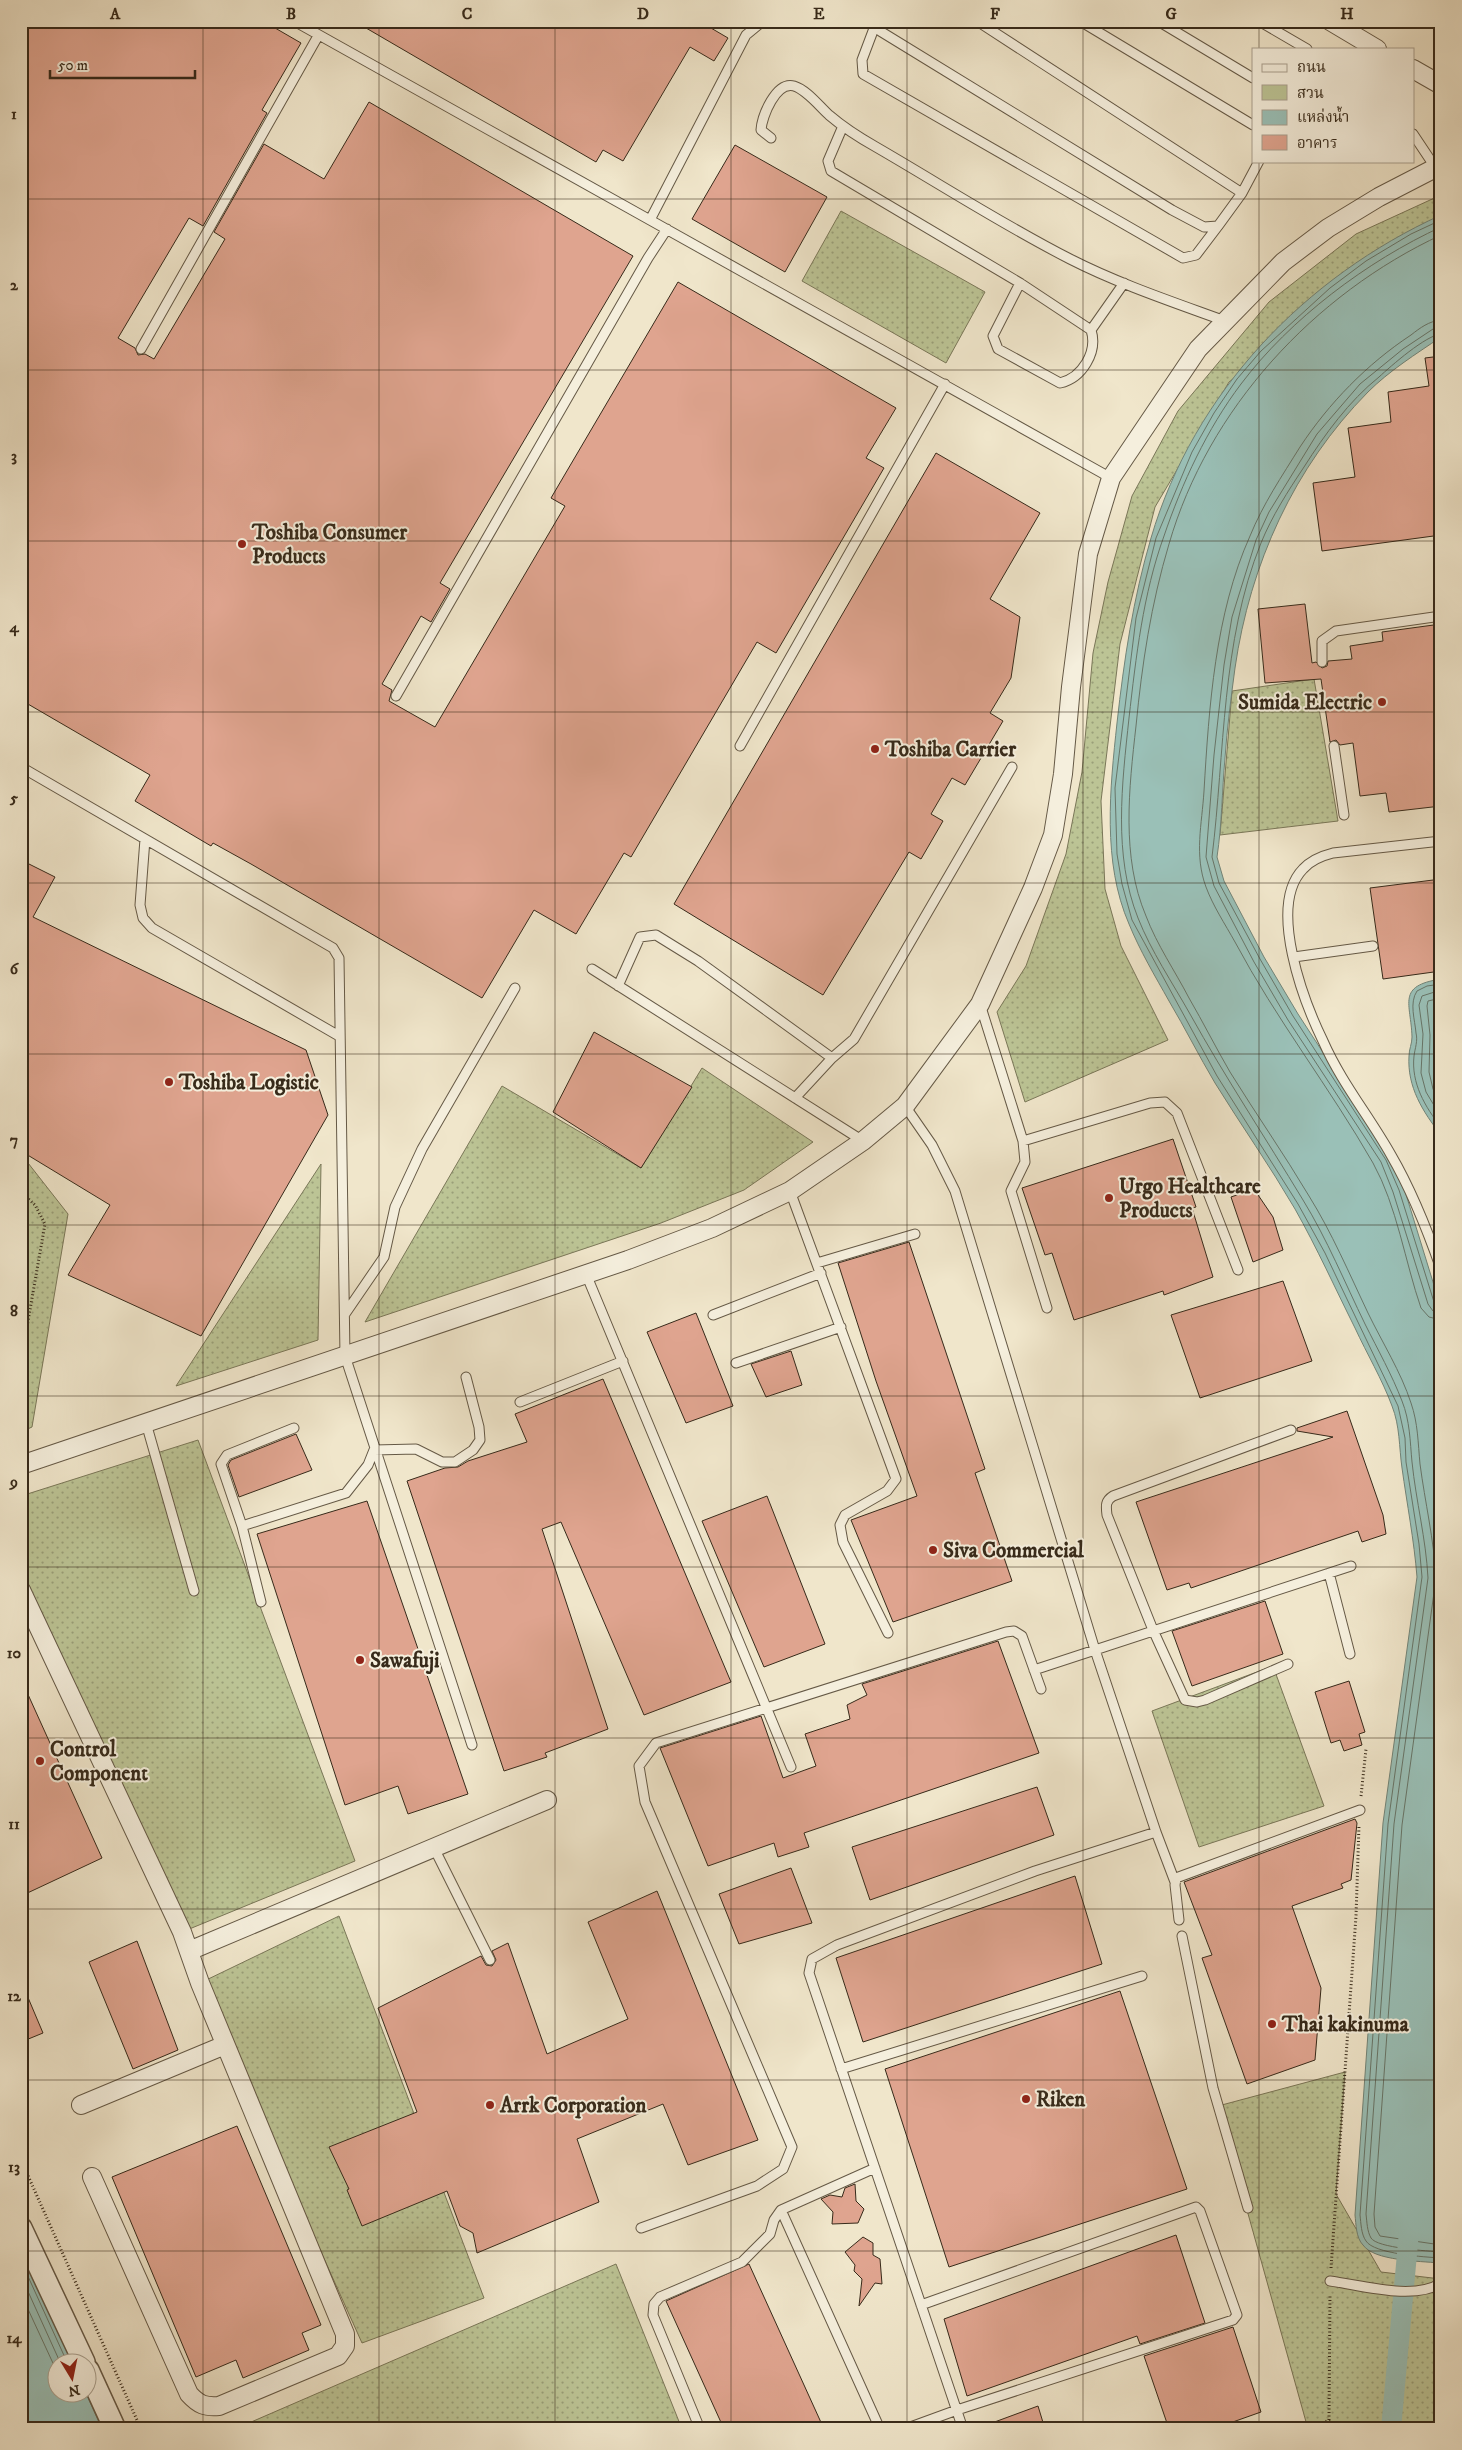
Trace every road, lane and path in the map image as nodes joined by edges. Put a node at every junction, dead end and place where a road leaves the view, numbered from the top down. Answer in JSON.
{"nodes":[{"id":1,"x":294,"y":21,"type":"edge"},
{"id":2,"x":763,"y":21,"type":"edge"},
{"id":3,"x":977,"y":21,"type":"edge"},
{"id":4,"x":1080,"y":21,"type":"edge"},
{"id":5,"x":1158,"y":21,"type":"edge"},
{"id":6,"x":1259,"y":21,"type":"edge"},
{"id":7,"x":1330,"y":21,"type":"edge"},
{"id":8,"x":876,"y":22,"type":"edge"},
{"id":9,"x":318,"y":36,"type":"junction"},
{"id":10,"x":1305,"y":48,"type":"edge"},
{"id":11,"x":1376,"y":48,"type":"edge"},
{"id":12,"x":1414,"y":70,"type":"edge"},
{"id":13,"x":1252,"y":77,"type":"edge"},
{"id":14,"x":1441,"y":85,"type":"edge"},
{"id":15,"x":1252,"y":124,"type":"edge"},
{"id":16,"x":843,"y":126,"type":"junction"},
{"id":17,"x":1414,"y":135,"type":"edge"},
{"id":18,"x":771,"y":138,"type":"dead end"},
{"id":19,"x":1258,"y":162,"type":"edge"},
{"id":20,"x":1438,"y":166,"type":"edge"},
{"id":21,"x":1242,"y":193,"type":"junction"},
{"id":22,"x":650,"y":220,"type":"junction"},
{"id":23,"x":1218,"y":226,"type":"junction"},
{"id":24,"x":667,"y":229,"type":"junction"},
{"id":25,"x":1020,"y":283,"type":"junction"},
{"id":26,"x":1124,"y":283,"type":"junction"},
{"id":27,"x":1225,"y":321,"type":"junction"},
{"id":28,"x":1091,"y":330,"type":"junction"},
{"id":29,"x":141,"y":349,"type":"dead end"},
{"id":30,"x":944,"y":384,"type":"junction"},
{"id":31,"x":1111,"y":478,"type":"junction"},
{"id":32,"x":1441,"y":616,"type":"edge"},
{"id":33,"x":1322,"y":662,"type":"dead end"},
{"id":34,"x":396,"y":696,"type":"dead end"},
{"id":35,"x":740,"y":746,"type":"dead end"},
{"id":36,"x":1334,"y":746,"type":"dead end"},
{"id":37,"x":21,"y":766,"type":"edge"},
{"id":38,"x":1012,"y":768,"type":"dead end"},
{"id":39,"x":1344,"y":815,"type":"dead end"},
{"id":40,"x":145,"y":839,"type":"junction"},
{"id":41,"x":1441,"y":841,"type":"edge"},
{"id":42,"x":1372,"y":946,"type":"dead end"},
{"id":43,"x":1294,"y":957,"type":"junction"},
{"id":44,"x":592,"y":969,"type":"dead end"},
{"id":45,"x":618,"y":986,"type":"junction"},
{"id":46,"x":515,"y":988,"type":"dead end"},
{"id":47,"x":980,"y":1004,"type":"junction"},
{"id":48,"x":339,"y":1036,"type":"junction"},
{"id":49,"x":832,"y":1058,"type":"junction"},
{"id":50,"x":795,"y":1098,"type":"junction"},
{"id":51,"x":905,"y":1106,"type":"junction"},
{"id":52,"x":863,"y":1141,"type":"junction"},
{"id":53,"x":1023,"y":1141,"type":"junction"},
{"id":54,"x":790,"y":1191,"type":"junction"},
{"id":55,"x":21,"y":1192,"type":"edge"},
{"id":56,"x":915,"y":1234,"type":"dead end"},
{"id":57,"x":817,"y":1263,"type":"junction"},
{"id":58,"x":1441,"y":1269,"type":"edge"},
{"id":59,"x":1238,"y":1270,"type":"dead end"},
{"id":60,"x":586,"y":1274,"type":"junction"},
{"id":61,"x":821,"y":1274,"type":"junction"},
{"id":62,"x":1047,"y":1308,"type":"dead end"},
{"id":63,"x":345,"y":1314,"type":"junction"},
{"id":64,"x":713,"y":1315,"type":"dead end"},
{"id":65,"x":840,"y":1327,"type":"junction"},
{"id":66,"x":345,"y":1356,"type":"junction"},
{"id":67,"x":21,"y":1361,"type":"edge"},
{"id":68,"x":623,"y":1361,"type":"junction"},
{"id":69,"x":736,"y":1363,"type":"dead end"},
{"id":70,"x":466,"y":1377,"type":"dead end"},
{"id":71,"x":520,"y":1402,"type":"dead end"},
{"id":72,"x":146,"y":1423,"type":"junction"},
{"id":73,"x":294,"y":1428,"type":"dead end"},
{"id":74,"x":1291,"y":1430,"type":"dead end"},
{"id":75,"x":374,"y":1450,"type":"junction"},
{"id":76,"x":21,"y":1465,"type":"edge"},
{"id":77,"x":242,"y":1526,"type":"junction"},
{"id":78,"x":1350,"y":1566,"type":"dead end"},
{"id":79,"x":1329,"y":1573,"type":"junction"},
{"id":80,"x":21,"y":1590,"type":"edge"},
{"id":81,"x":194,"y":1591,"type":"dead end"},
{"id":82,"x":261,"y":1602,"type":"dead end"},
{"id":83,"x":1153,"y":1630,"type":"junction"},
{"id":84,"x":888,"y":1633,"type":"dead end"},
{"id":85,"x":1096,"y":1650,"type":"junction"},
{"id":86,"x":1350,"y":1654,"type":"dead end"},
{"id":87,"x":1288,"y":1664,"type":"dead end"},
{"id":88,"x":1034,"y":1670,"type":"junction"},
{"id":89,"x":1041,"y":1689,"type":"dead end"},
{"id":90,"x":767,"y":1708,"type":"junction"},
{"id":91,"x":472,"y":1745,"type":"dead end"},
{"id":92,"x":1366,"y":1749,"type":"dead end"},
{"id":93,"x":791,"y":1767,"type":"dead end"},
{"id":94,"x":547,"y":1800,"type":"dead end"},
{"id":95,"x":1360,"y":1810,"type":"junction"},
{"id":96,"x":1156,"y":1832,"type":"junction"},
{"id":97,"x":434,"y":1848,"type":"junction"},
{"id":98,"x":1175,"y":1882,"type":"junction"},
{"id":99,"x":1179,"y":1920,"type":"dead end"},
{"id":100,"x":1182,"y":1936,"type":"dead end"},
{"id":101,"x":188,"y":1951,"type":"junction"},
{"id":102,"x":490,"y":1960,"type":"dead end"},
{"id":103,"x":1142,"y":1976,"type":"dead end"},
{"id":104,"x":225,"y":2045,"type":"junction"},
{"id":105,"x":841,"y":2069,"type":"junction"},
{"id":106,"x":81,"y":2105,"type":"dead end"},
{"id":107,"x":21,"y":2160,"type":"edge"},
{"id":108,"x":875,"y":2168,"type":"junction"},
{"id":109,"x":92,"y":2177,"type":"dead end"},
{"id":110,"x":1248,"y":2208,"type":"dead end"},
{"id":111,"x":781,"y":2210,"type":"junction"},
{"id":112,"x":21,"y":2228,"type":"edge"},
{"id":113,"x":641,"y":2228,"type":"dead end"},
{"id":114,"x":1330,"y":2281,"type":"junction"},
{"id":115,"x":1441,"y":2283,"type":"edge"},
{"id":116,"x":921,"y":2305,"type":"junction"},
{"id":117,"x":79,"y":2352,"type":"edge"},
{"id":118,"x":98,"y":2392,"type":"edge"},
{"id":119,"x":957,"y":2410,"type":"junction"},
{"id":120,"x":115,"y":2429,"type":"edge"},
{"id":121,"x":141,"y":2429,"type":"edge"},
{"id":122,"x":700,"y":2429,"type":"edge"},
{"id":123,"x":880,"y":2429,"type":"edge"},
{"id":124,"x":905,"y":2429,"type":"edge"},
{"id":125,"x":963,"y":2429,"type":"edge"},
{"id":126,"x":1310,"y":2429,"type":"edge"}],
"edges":[{"from":1,"to":9,"type":"lane"},
{"from":2,"to":22,"type":"lane"},
{"from":3,"to":21,"type":"lane"},
{"from":4,"to":15,"type":"lane"},
{"from":5,"to":13,"type":"lane"},
{"from":6,"to":10,"type":"lane"},
{"from":7,"to":11,"type":"street"},
{"from":8,"to":23,"type":"lane"},
{"from":8,"to":23,"type":"lane"},
{"from":9,"to":22,"type":"lane"},
{"from":9,"to":29,"type":"lane"},
{"from":12,"to":14,"type":"street"},
{"from":16,"to":18,"type":"lane"},
{"from":16,"to":25,"type":"lane"},
{"from":16,"to":26,"type":"lane"},
{"from":17,"to":20,"type":"lane"},
{"from":19,"to":21,"type":"lane"},
{"from":20,"to":27,"type":"street"},
{"from":21,"to":23,"type":"lane"},
{"from":22,"to":24,"type":"lane"},
{"from":24,"to":30,"type":"lane"},
{"from":24,"to":34,"type":"lane"},
{"from":25,"to":28,"type":"lane"},
{"from":25,"to":28,"type":"lane"},
{"from":26,"to":27,"type":"lane"},
{"from":26,"to":28,"type":"lane"},
{"from":27,"to":31,"type":"street"},
{"from":30,"to":31,"type":"lane"},
{"from":30,"to":35,"type":"lane"},
{"from":31,"to":47,"type":"street"},
{"from":32,"to":33,"type":"lane"},
{"from":36,"to":39,"type":"lane"},
{"from":37,"to":40,"type":"lane"},
{"from":38,"to":49,"type":"lane"},
{"from":40,"to":48,"type":"lane"},
{"from":40,"to":48,"type":"lane"},
{"from":41,"to":43,"type":"lane"},
{"from":42,"to":43,"type":"lane"},
{"from":43,"to":58,"type":"lane"},
{"from":44,"to":45,"type":"lane"},
{"from":45,"to":49,"type":"lane"},
{"from":45,"to":50,"type":"lane"},
{"from":46,"to":63,"type":"lane"},
{"from":47,"to":51,"type":"street"},
{"from":47,"to":53,"type":"lane"},
{"from":48,"to":63,"type":"lane"},
{"from":49,"to":50,"type":"lane"},
{"from":50,"to":52,"type":"lane"},
{"from":51,"to":52,"type":"street"},
{"from":51,"to":85,"type":"lane"},
{"from":52,"to":54,"type":"street"},
{"from":53,"to":59,"type":"lane"},
{"from":53,"to":62,"type":"lane"},
{"from":54,"to":57,"type":"lane"},
{"from":54,"to":60,"type":"street"},
{"from":55,"to":67,"type":"path"},
{"from":56,"to":57,"type":"lane"},
{"from":57,"to":61,"type":"lane"},
{"from":60,"to":66,"type":"street"},
{"from":60,"to":68,"type":"lane"},
{"from":61,"to":64,"type":"lane"},
{"from":61,"to":65,"type":"lane"},
{"from":63,"to":66,"type":"lane"},
{"from":65,"to":69,"type":"lane"},
{"from":65,"to":84,"type":"lane"},
{"from":66,"to":72,"type":"street"},
{"from":66,"to":75,"type":"lane"},
{"from":68,"to":71,"type":"lane"},
{"from":68,"to":90,"type":"lane"},
{"from":70,"to":75,"type":"lane"},
{"from":72,"to":76,"type":"street"},
{"from":72,"to":81,"type":"lane"},
{"from":73,"to":77,"type":"lane"},
{"from":74,"to":83,"type":"lane"},
{"from":75,"to":77,"type":"lane"},
{"from":75,"to":91,"type":"lane"},
{"from":77,"to":82,"type":"lane"},
{"from":78,"to":79,"type":"lane"},
{"from":79,"to":83,"type":"lane"},
{"from":79,"to":86,"type":"lane"},
{"from":80,"to":101,"type":"street"},
{"from":83,"to":85,"type":"lane"},
{"from":83,"to":87,"type":"lane"},
{"from":85,"to":88,"type":"lane"},
{"from":85,"to":96,"type":"lane"},
{"from":88,"to":89,"type":"lane"},
{"from":88,"to":90,"type":"lane"},
{"from":90,"to":93,"type":"lane"},
{"from":90,"to":113,"type":"lane"},
{"from":92,"to":95,"type":"path"},
{"from":94,"to":97,"type":"street"},
{"from":95,"to":98,"type":"lane"},
{"from":95,"to":114,"type":"path"},
{"from":96,"to":98,"type":"lane"},
{"from":96,"to":105,"type":"lane"},
{"from":97,"to":101,"type":"street"},
{"from":97,"to":102,"type":"lane"},
{"from":98,"to":99,"type":"lane"},
{"from":100,"to":110,"type":"lane"},
{"from":101,"to":104,"type":"street"},
{"from":103,"to":105,"type":"lane"},
{"from":104,"to":106,"type":"street"},
{"from":104,"to":109,"type":"street"},
{"from":105,"to":108,"type":"lane"},
{"from":107,"to":121,"type":"path"},
{"from":108,"to":111,"type":"lane"},
{"from":108,"to":116,"type":"lane"},
{"from":111,"to":122,"type":"lane"},
{"from":111,"to":123,"type":"lane"},
{"from":112,"to":117,"type":"street"},
{"from":114,"to":115,"type":"lane"},
{"from":114,"to":126,"type":"path"},
{"from":116,"to":119,"type":"lane"},
{"from":116,"to":119,"type":"lane"},
{"from":118,"to":120,"type":"street"},
{"from":119,"to":124,"type":"lane"},
{"from":119,"to":125,"type":"lane"}]}
